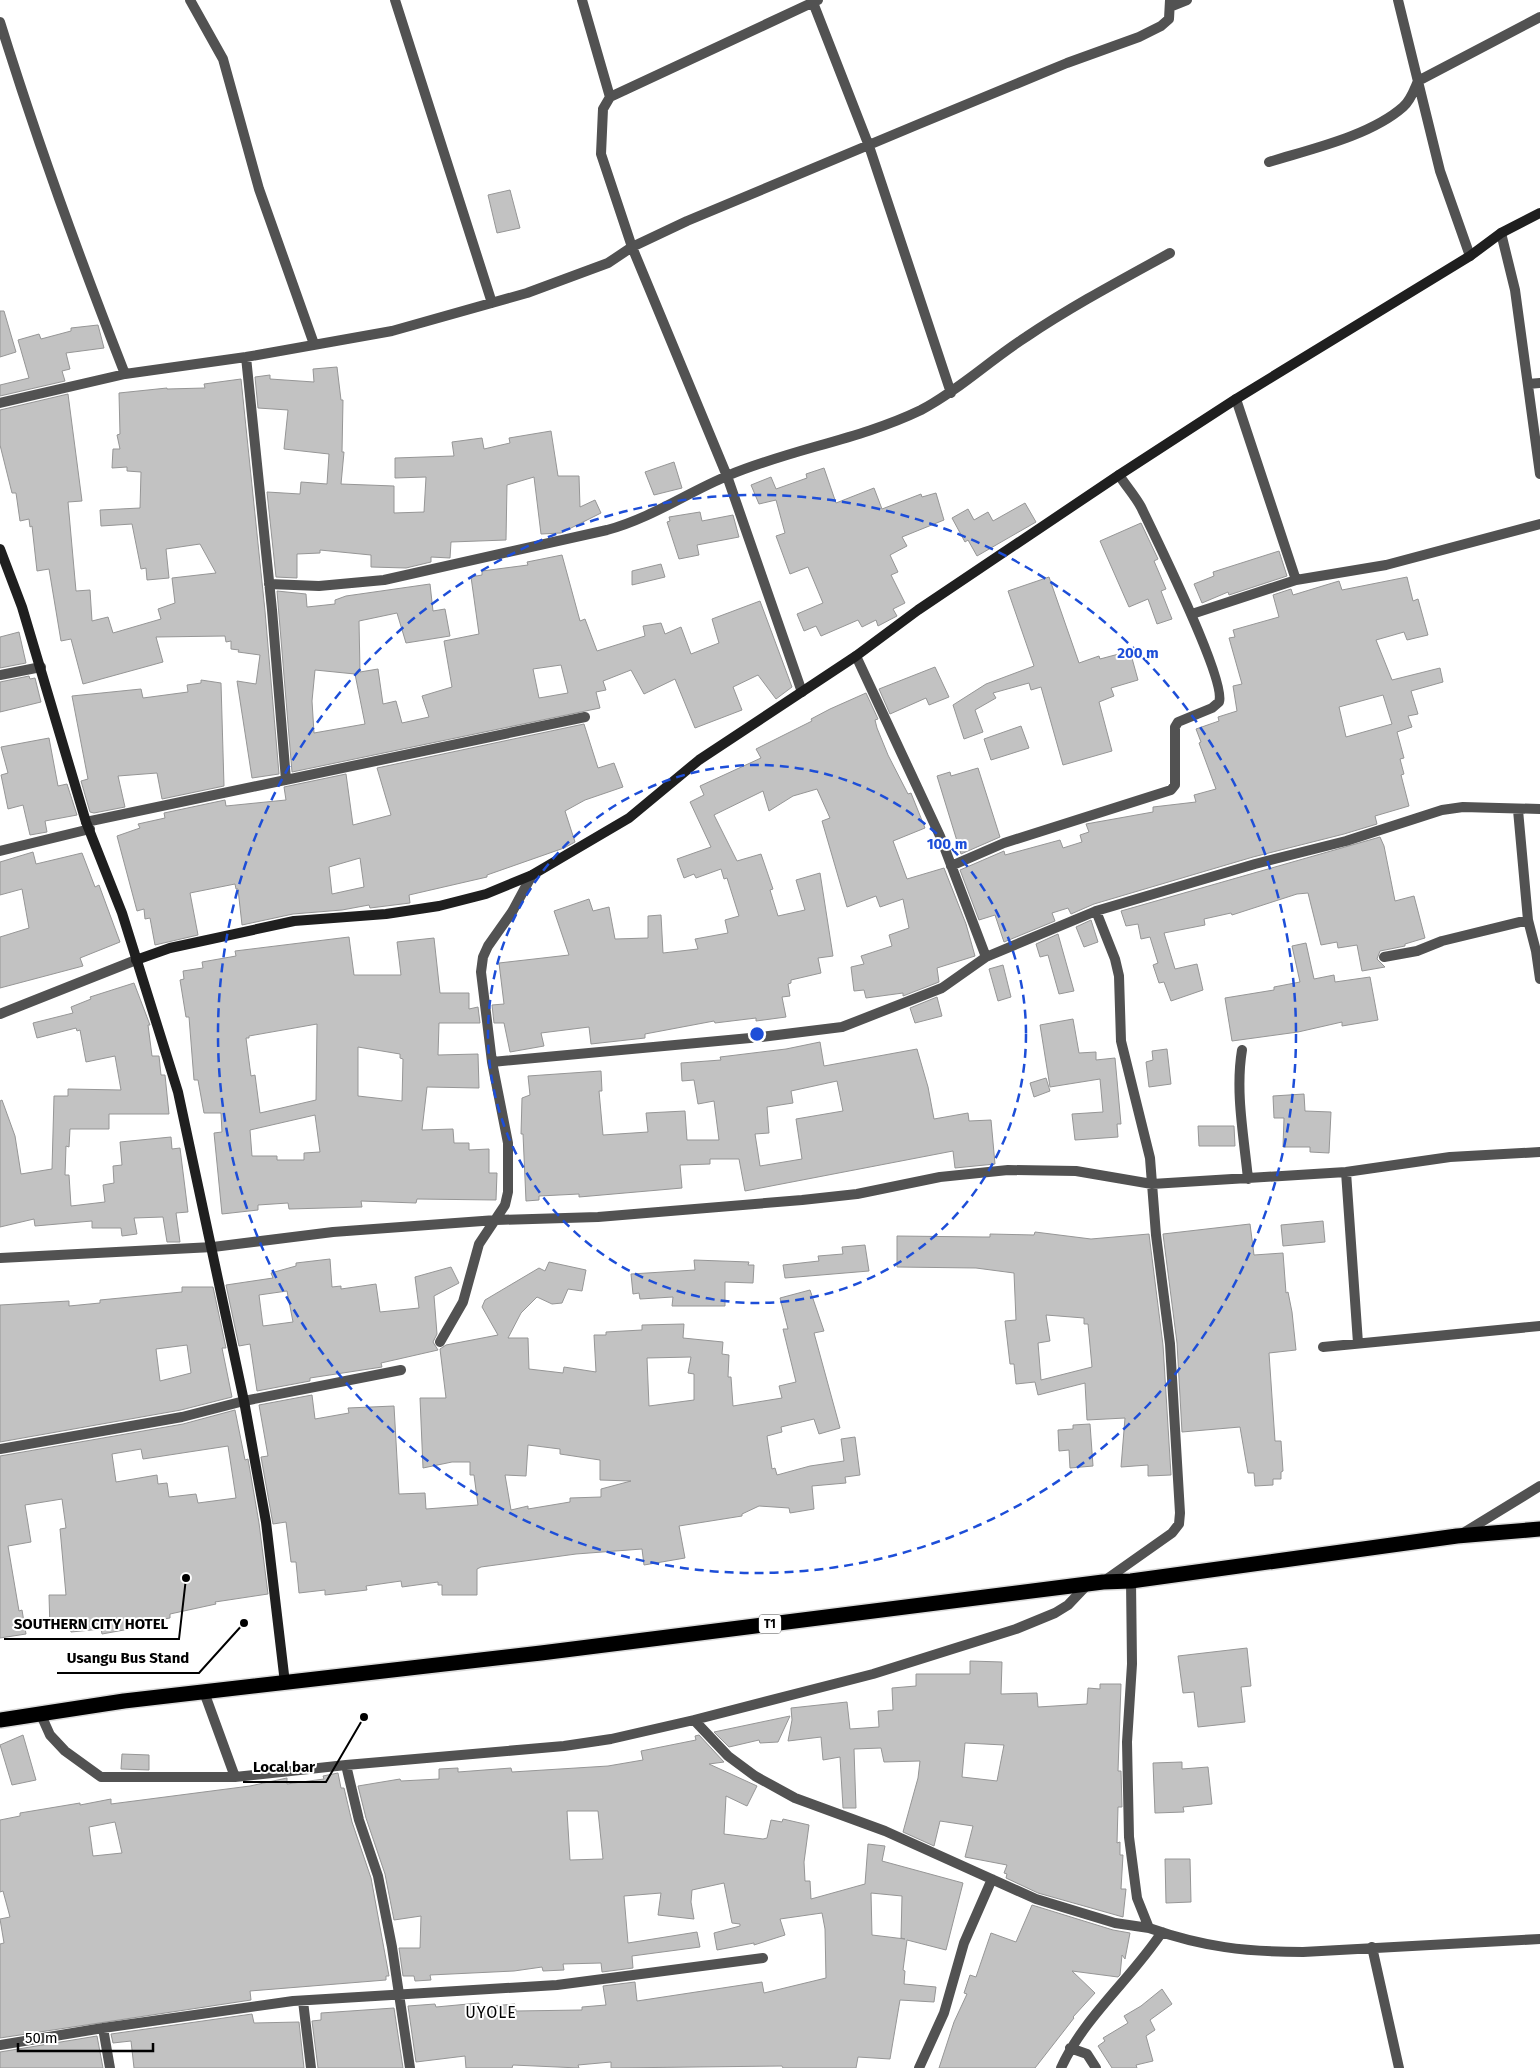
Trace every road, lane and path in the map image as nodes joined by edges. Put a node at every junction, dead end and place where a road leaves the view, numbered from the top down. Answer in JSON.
{"nodes":[{"id":1,"x":190,"y":0,"type":"edge"},
{"id":2,"x":395,"y":0,"type":"edge"},
{"id":3,"x":582,"y":0,"type":"edge"},
{"id":4,"x":1188,"y":0,"type":"edge"},
{"id":5,"x":1398,"y":0,"type":"edge"},
{"id":6,"x":814,"y":1,"type":"edge"},
{"id":7,"x":1171,"y":3,"type":"edge"},
{"id":8,"x":1540,"y":17,"type":"edge"},
{"id":9,"x":0,"y":22,"type":"edge"},
{"id":10,"x":1418,"y":80,"type":"junction"},
{"id":11,"x":610,"y":97,"type":"junction"},
{"id":12,"x":868,"y":146,"type":"junction"},
{"id":13,"x":1269,"y":162,"type":"dead end"},
{"id":14,"x":1540,"y":213,"type":"edge"},
{"id":15,"x":1501,"y":233,"type":"junction"},
{"id":16,"x":632,"y":247,"type":"junction"},
{"id":17,"x":1170,"y":253,"type":"dead end"},
{"id":18,"x":1470,"y":256,"type":"junction"},
{"id":19,"x":492,"y":303,"type":"junction"},
{"id":20,"x":314,"y":344,"type":"junction"},
{"id":21,"x":246,"y":357,"type":"junction"},
{"id":22,"x":125,"y":374,"type":"junction"},
{"id":23,"x":1540,"y":383,"type":"edge"},
{"id":24,"x":1528,"y":384,"type":"junction"},
{"id":25,"x":951,"y":393,"type":"junction"},
{"id":26,"x":1236,"y":399,"type":"junction"},
{"id":27,"x":0,"y":403,"type":"edge"},
{"id":28,"x":1540,"y":474,"type":"edge"},
{"id":29,"x":1119,"y":475,"type":"junction"},
{"id":30,"x":727,"y":476,"type":"junction"},
{"id":31,"x":1540,"y":524,"type":"edge"},
{"id":32,"x":0,"y":549,"type":"edge"},
{"id":33,"x":1296,"y":580,"type":"junction"},
{"id":34,"x":269,"y":584,"type":"junction"},
{"id":35,"x":1192,"y":614,"type":"junction"},
{"id":36,"x":856,"y":656,"type":"junction"},
{"id":37,"x":41,"y":667,"type":"junction"},
{"id":38,"x":0,"y":675,"type":"edge"},
{"id":39,"x":802,"y":692,"type":"junction"},
{"id":40,"x":586,"y":717,"type":"dead end"},
{"id":41,"x":286,"y":780,"type":"junction"},
{"id":42,"x":1540,"y":809,"type":"edge"},
{"id":43,"x":1518,"y":810,"type":"junction"},
{"id":44,"x":88,"y":826,"type":"junction"},
{"id":45,"x":0,"y":851,"type":"edge"},
{"id":46,"x":951,"y":866,"type":"junction"},
{"id":47,"x":532,"y":875,"type":"junction"},
{"id":48,"x":1096,"y":912,"type":"junction"},
{"id":49,"x":1528,"y":920,"type":"junction"},
{"id":50,"x":986,"y":956,"type":"junction"},
{"id":51,"x":1384,"y":956,"type":"dead end"},
{"id":52,"x":136,"y":960,"type":"junction"},
{"id":53,"x":1540,"y":979,"type":"edge"},
{"id":54,"x":0,"y":1014,"type":"edge"},
{"id":55,"x":1242,"y":1050,"type":"dead end"},
{"id":56,"x":492,"y":1062,"type":"junction"},
{"id":57,"x":1540,"y":1152,"type":"edge"},
{"id":58,"x":1346,"y":1172,"type":"junction"},
{"id":59,"x":1248,"y":1179,"type":"junction"},
{"id":60,"x":1152,"y":1184,"type":"junction"},
{"id":61,"x":496,"y":1220,"type":"junction"},
{"id":62,"x":212,"y":1247,"type":"junction"},
{"id":63,"x":0,"y":1258,"type":"edge"},
{"id":64,"x":1540,"y":1326,"type":"edge"},
{"id":65,"x":440,"y":1342,"type":"dead end"},
{"id":66,"x":1358,"y":1343,"type":"junction"},
{"id":67,"x":1323,"y":1347,"type":"dead end"},
{"id":68,"x":401,"y":1370,"type":"dead end"},
{"id":69,"x":244,"y":1401,"type":"junction"},
{"id":70,"x":0,"y":1449,"type":"edge"},
{"id":71,"x":1540,"y":1486,"type":"edge"},
{"id":72,"x":1540,"y":1529,"type":"edge"},
{"id":73,"x":1457,"y":1536,"type":"junction"},
{"id":74,"x":1131,"y":1581,"type":"junction"},
{"id":75,"x":1102,"y":1582,"type":"junction"},
{"id":76,"x":1087,"y":1585,"type":"junction"},
{"id":77,"x":285,"y":1683,"type":"junction"},
{"id":78,"x":204,"y":1692,"type":"junction"},
{"id":79,"x":41,"y":1715,"type":"junction"},
{"id":80,"x":0,"y":1720,"type":"edge"},
{"id":81,"x":694,"y":1720,"type":"junction"},
{"id":82,"x":346,"y":1764,"type":"junction"},
{"id":83,"x":234,"y":1777,"type":"junction"},
{"id":84,"x":992,"y":1879,"type":"junction"},
{"id":85,"x":1149,"y":1928,"type":"junction"},
{"id":86,"x":1162,"y":1932,"type":"junction"},
{"id":87,"x":1540,"y":1939,"type":"edge"},
{"id":88,"x":1372,"y":1947,"type":"junction"},
{"id":89,"x":762,"y":1958,"type":"dead end"},
{"id":90,"x":399,"y":1995,"type":"junction"},
{"id":91,"x":303,"y":2001,"type":"junction"},
{"id":92,"x":103,"y":2028,"type":"junction"},
{"id":93,"x":0,"y":2045,"type":"edge"},
{"id":94,"x":1070,"y":2048,"type":"junction"},
{"id":95,"x":110,"y":2068,"type":"edge"},
{"id":96,"x":311,"y":2068,"type":"edge"},
{"id":97,"x":410,"y":2068,"type":"edge"},
{"id":98,"x":919,"y":2068,"type":"edge"},
{"id":99,"x":1061,"y":2068,"type":"edge"},
{"id":100,"x":1096,"y":2068,"type":"edge"},
{"id":101,"x":1399,"y":2068,"type":"edge"}],
"edges":[{"from":1,"to":20,"type":"street"},
{"from":2,"to":19,"type":"street"},
{"from":3,"to":11,"type":"street"},
{"from":4,"to":7,"type":"street"},
{"from":5,"to":10,"type":"street"},
{"from":6,"to":11,"type":"street"},
{"from":6,"to":12,"type":"street"},
{"from":7,"to":12,"type":"street"},
{"from":8,"to":10,"type":"street"},
{"from":9,"to":22,"type":"street"},
{"from":10,"to":13,"type":"street"},
{"from":10,"to":18,"type":"street"},
{"from":11,"to":16,"type":"street"},
{"from":12,"to":16,"type":"street"},
{"from":12,"to":25,"type":"street"},
{"from":14,"to":15,"type":"street"},
{"from":15,"to":18,"type":"street"},
{"from":15,"to":24,"type":"street"},
{"from":16,"to":19,"type":"street"},
{"from":16,"to":30,"type":"street"},
{"from":17,"to":25,"type":"street"},
{"from":18,"to":26,"type":"street"},
{"from":19,"to":20,"type":"street"},
{"from":20,"to":21,"type":"street"},
{"from":21,"to":22,"type":"street"},
{"from":21,"to":34,"type":"street"},
{"from":22,"to":27,"type":"street"},
{"from":23,"to":24,"type":"street"},
{"from":24,"to":28,"type":"street"},
{"from":25,"to":30,"type":"street"},
{"from":26,"to":29,"type":"street"},
{"from":26,"to":33,"type":"street"},
{"from":29,"to":35,"type":"street"},
{"from":29,"to":36,"type":"street"},
{"from":30,"to":34,"type":"street"},
{"from":30,"to":39,"type":"street"},
{"from":31,"to":33,"type":"street"},
{"from":32,"to":37,"type":"street"},
{"from":33,"to":35,"type":"street"},
{"from":34,"to":41,"type":"street"},
{"from":35,"to":46,"type":"street"},
{"from":36,"to":39,"type":"street"},
{"from":36,"to":46,"type":"street"},
{"from":37,"to":38,"type":"street"},
{"from":37,"to":44,"type":"street"},
{"from":39,"to":47,"type":"street"},
{"from":40,"to":41,"type":"street"},
{"from":41,"to":44,"type":"street"},
{"from":42,"to":43,"type":"street"},
{"from":43,"to":48,"type":"street"},
{"from":43,"to":49,"type":"street"},
{"from":44,"to":45,"type":"street"},
{"from":44,"to":52,"type":"street"},
{"from":46,"to":50,"type":"street"},
{"from":47,"to":52,"type":"street"},
{"from":47,"to":56,"type":"street"},
{"from":48,"to":50,"type":"street"},
{"from":48,"to":60,"type":"street"},
{"from":49,"to":51,"type":"street"},
{"from":49,"to":53,"type":"street"},
{"from":50,"to":56,"type":"street"},
{"from":52,"to":54,"type":"street"},
{"from":52,"to":62,"type":"street"},
{"from":55,"to":59,"type":"street"},
{"from":56,"to":61,"type":"street"},
{"from":57,"to":58,"type":"street"},
{"from":58,"to":59,"type":"street"},
{"from":58,"to":66,"type":"street"},
{"from":59,"to":60,"type":"street"},
{"from":60,"to":61,"type":"street"},
{"from":60,"to":75,"type":"street"},
{"from":61,"to":62,"type":"street"},
{"from":61,"to":65,"type":"street"},
{"from":62,"to":63,"type":"street"},
{"from":62,"to":69,"type":"street"},
{"from":64,"to":66,"type":"street"},
{"from":66,"to":67,"type":"street"},
{"from":68,"to":69,"type":"street"},
{"from":69,"to":70,"type":"street"},
{"from":69,"to":77,"type":"street"},
{"from":71,"to":73,"type":"street"},
{"from":72,"to":73,"type":"highway","number":"T1"},
{"from":73,"to":74,"type":"highway","number":"T1"},
{"from":74,"to":75,"type":"highway","number":"T1"},
{"from":74,"to":85,"type":"street"},
{"from":75,"to":76,"type":"highway","number":"T1"},
{"from":76,"to":77,"type":"highway","number":"T1"},
{"from":76,"to":81,"type":"street"},
{"from":77,"to":78,"type":"highway","number":"T1"},
{"from":78,"to":79,"type":"highway","number":"T1"},
{"from":78,"to":83,"type":"street"},
{"from":79,"to":80,"type":"highway","number":"T1"},
{"from":79,"to":83,"type":"street"},
{"from":81,"to":82,"type":"street"},
{"from":81,"to":84,"type":"street"},
{"from":82,"to":83,"type":"street"},
{"from":82,"to":90,"type":"street"},
{"from":84,"to":85,"type":"street"},
{"from":84,"to":98,"type":"street"},
{"from":85,"to":86,"type":"street"},
{"from":86,"to":88,"type":"street"},
{"from":86,"to":94,"type":"street"},
{"from":87,"to":88,"type":"street"},
{"from":88,"to":101,"type":"street"},
{"from":89,"to":90,"type":"street"},
{"from":90,"to":91,"type":"street"},
{"from":90,"to":97,"type":"street"},
{"from":91,"to":92,"type":"street"},
{"from":91,"to":96,"type":"street"},
{"from":92,"to":93,"type":"street"},
{"from":92,"to":95,"type":"street"},
{"from":94,"to":99,"type":"street"},
{"from":94,"to":100,"type":"street"}]}
